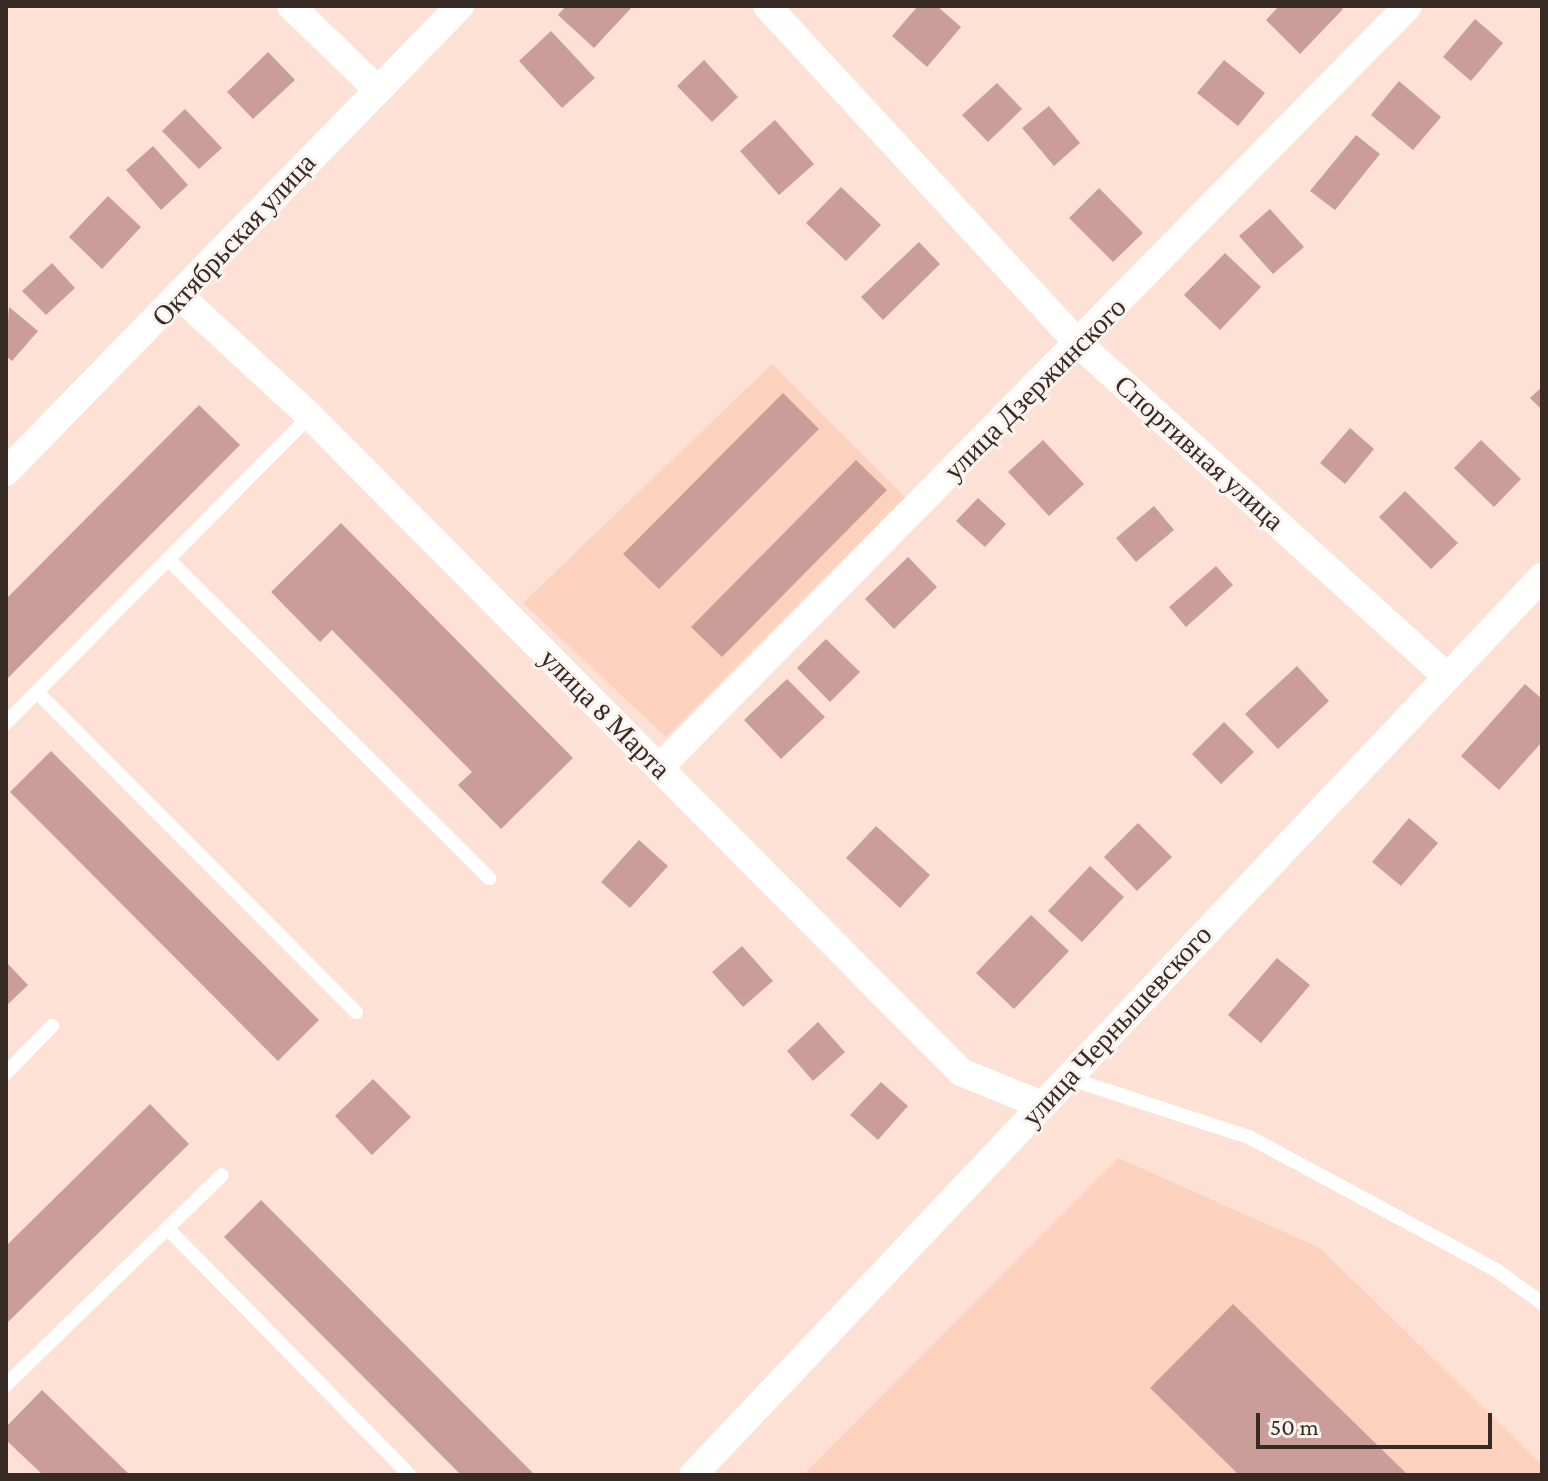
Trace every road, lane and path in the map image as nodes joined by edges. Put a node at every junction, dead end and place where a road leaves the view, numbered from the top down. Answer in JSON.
{"nodes":[{"id":1,"x":291,"y":6,"type":"edge"},
{"id":2,"x":460,"y":6,"type":"edge"},
{"id":3,"x":767,"y":6,"type":"edge"},
{"id":4,"x":1408,"y":6,"type":"edge"},
{"id":5,"x":375,"y":87,"type":"junction"},
{"id":6,"x":183,"y":299,"type":"junction"},
{"id":7,"x":1080,"y":345,"type":"junction"},
{"id":8,"x":310,"y":416,"type":"junction"},
{"id":9,"x":6,"y":472,"type":"edge"},
{"id":10,"x":168,"y":559,"type":"junction"},
{"id":11,"x":1542,"y":577,"type":"edge"},
{"id":12,"x":1447,"y":677,"type":"junction"},
{"id":13,"x":37,"y":692,"type":"junction"},
{"id":14,"x":6,"y":723,"type":"edge"},
{"id":15,"x":659,"y":768,"type":"junction"},
{"id":16,"x":489,"y":878,"type":"dead end"},
{"id":17,"x":356,"y":1012,"type":"dead end"},
{"id":18,"x":52,"y":1026,"type":"dead end"},
{"id":19,"x":6,"y":1073,"type":"edge"},
{"id":20,"x":1067,"y":1078,"type":"junction"},
{"id":21,"x":1042,"y":1105,"type":"junction"},
{"id":22,"x":222,"y":1175,"type":"dead end"},
{"id":23,"x":167,"y":1228,"type":"junction"},
{"id":24,"x":1542,"y":1303,"type":"edge"},
{"id":25,"x":6,"y":1385,"type":"edge"},
{"id":26,"x":410,"y":1475,"type":"edge"},
{"id":27,"x":693,"y":1475,"type":"edge"}],
"edges":[{"from":1,"to":5,"type":"street"},
{"from":2,"to":5,"type":"street","name":"Октябрьская улица"},
{"from":3,"to":7,"type":"street","name":"Спортивная улица"},
{"from":4,"to":7,"type":"street","name":"улица Дзержинского"},
{"from":5,"to":6,"type":"street","name":"Октябрьская улица"},
{"from":6,"to":8,"type":"street","name":"улица 8 Марта"},
{"from":6,"to":9,"type":"street","name":"Октябрьская улица"},
{"from":7,"to":12,"type":"street","name":"Спортивная улица"},
{"from":7,"to":15,"type":"street","name":"улица Дзержинского"},
{"from":8,"to":10,"type":"lane"},
{"from":8,"to":15,"type":"street","name":"улица 8 Марта"},
{"from":10,"to":13,"type":"lane"},
{"from":10,"to":16,"type":"lane"},
{"from":11,"to":12,"type":"street","name":"улица Чернышевского"},
{"from":12,"to":20,"type":"street","name":"улица Чернышевского"},
{"from":13,"to":14,"type":"lane"},
{"from":13,"to":17,"type":"lane"},
{"from":15,"to":21,"type":"street","name":"улица 8 Марта"},
{"from":18,"to":19,"type":"lane"},
{"from":20,"to":21,"type":"street","name":"улица Чернышевского"},
{"from":20,"to":24,"type":"lane"},
{"from":21,"to":27,"type":"street","name":"улица Чернышевского"},
{"from":22,"to":23,"type":"lane"},
{"from":23,"to":25,"type":"lane"},
{"from":23,"to":26,"type":"lane"}]}
